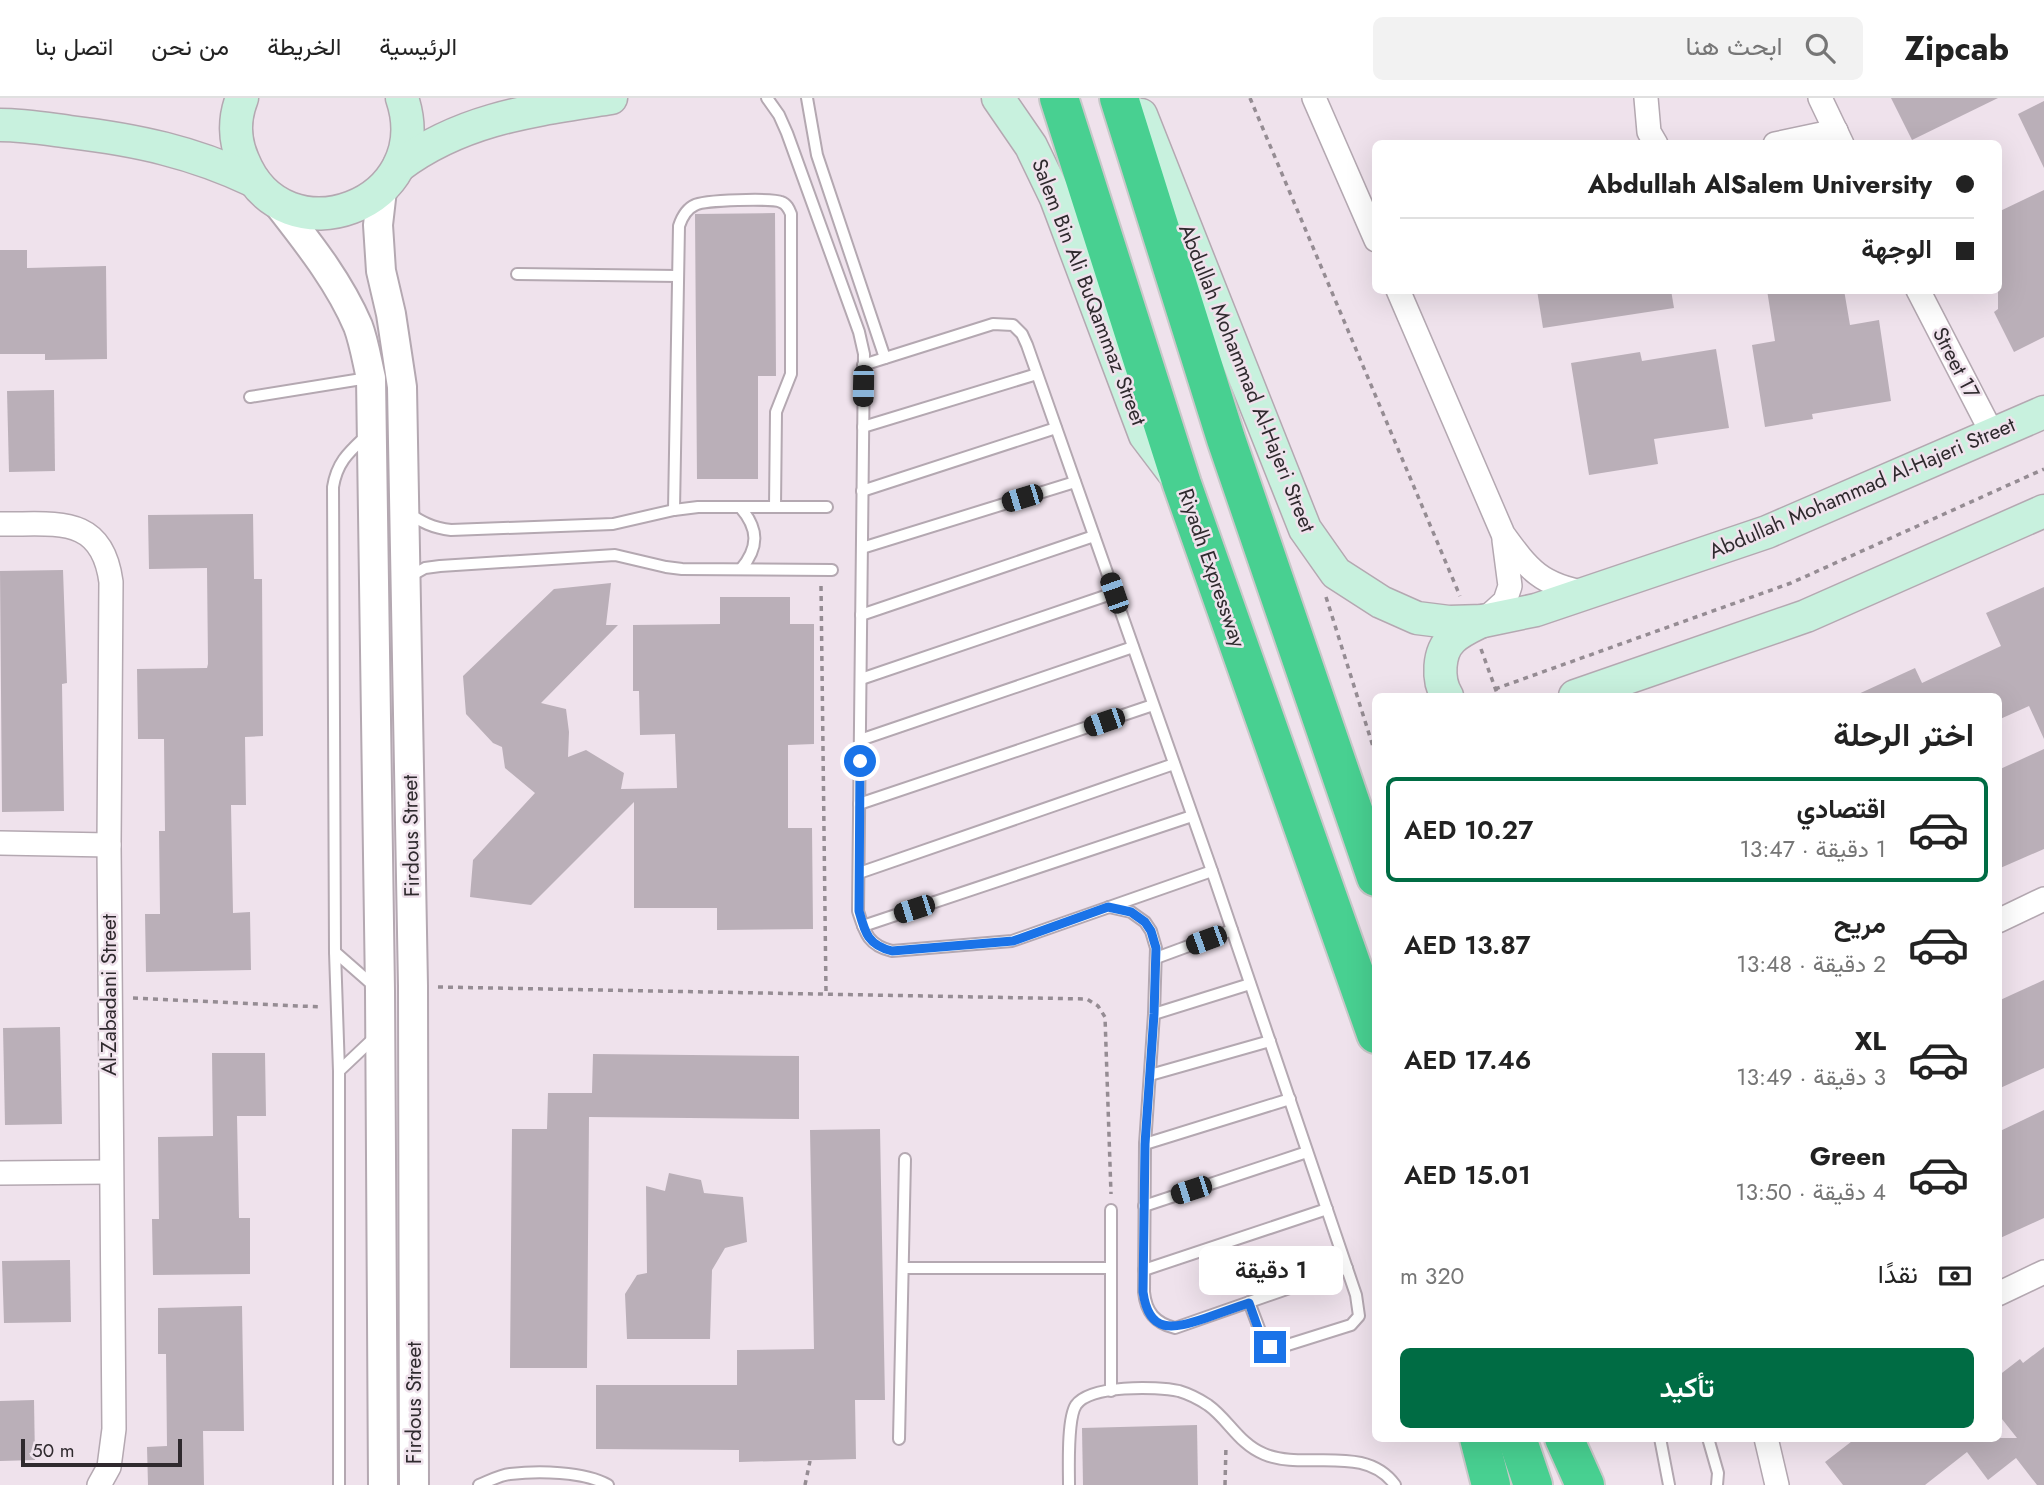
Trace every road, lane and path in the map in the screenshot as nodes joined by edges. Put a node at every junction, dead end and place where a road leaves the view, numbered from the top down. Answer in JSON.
{"nodes":[{"id":1,"x":242,"y":98,"type":"edge"},
{"id":2,"x":402,"y":98,"type":"edge"},
{"id":3,"x":611,"y":98,"type":"edge"},
{"id":4,"x":767,"y":98,"type":"edge"},
{"id":5,"x":807,"y":98,"type":"edge"},
{"id":6,"x":998,"y":98,"type":"edge"},
{"id":7,"x":1059,"y":98,"type":"edge"},
{"id":8,"x":1119,"y":98,"type":"edge"},
{"id":9,"x":1135,"y":98,"type":"edge"},
{"id":10,"x":1250,"y":98,"type":"edge"},
{"id":11,"x":1314,"y":98,"type":"edge"},
{"id":12,"x":1646,"y":98,"type":"edge"},
{"id":13,"x":1820,"y":98,"type":"edge"},
{"id":14,"x":0,"y":125,"type":"edge"},
{"id":15,"x":1839,"y":137,"type":"edge"},
{"id":16,"x":1654,"y":140,"type":"edge"},
{"id":17,"x":1812,"y":140,"type":"edge"},
{"id":18,"x":391,"y":178,"type":"junction"},
{"id":19,"x":264,"y":190,"type":"junction"},
{"id":20,"x":1372,"y":231,"type":"edge"},
{"id":21,"x":517,"y":274,"type":"dead end"},
{"id":22,"x":678,"y":276,"type":"junction"},
{"id":23,"x":1400,"y":294,"type":"edge"},
{"id":24,"x":1920,"y":294,"type":"edge"},
{"id":25,"x":885,"y":358,"type":"junction"},
{"id":26,"x":863,"y":365,"type":"junction"},
{"id":27,"x":1037,"y":374,"type":"junction"},
{"id":28,"x":371,"y":378,"type":"junction"},
{"id":29,"x":250,"y":397,"type":"dead end"},
{"id":30,"x":2044,"y":412,"type":"edge"},
{"id":31,"x":863,"y":427,"type":"junction"},
{"id":32,"x":1056,"y":428,"type":"junction"},
{"id":33,"x":373,"y":430,"type":"junction"},
{"id":34,"x":1993,"y":435,"type":"junction"},
{"id":35,"x":2044,"y":469,"type":"edge"},
{"id":36,"x":1075,"y":482,"type":"junction"},
{"id":37,"x":1182,"y":484,"type":"junction"},
{"id":38,"x":862,"y":491,"type":"junction"},
{"id":39,"x":740,"y":507,"type":"junction"},
{"id":40,"x":775,"y":507,"type":"junction"},
{"id":41,"x":827,"y":507,"type":"dead end"},
{"id":42,"x":405,"y":510,"type":"junction"},
{"id":43,"x":674,"y":510,"type":"junction"},
{"id":44,"x":2044,"y":511,"type":"edge"},
{"id":45,"x":0,"y":524,"type":"edge"},
{"id":46,"x":1503,"y":534,"type":"junction"},
{"id":47,"x":1094,"y":536,"type":"junction"},
{"id":48,"x":862,"y":548,"type":"junction"},
{"id":49,"x":741,"y":569,"type":"junction"},
{"id":50,"x":827,"y":570,"type":"joint"},
{"id":51,"x":406,"y":578,"type":"junction"},
{"id":52,"x":1114,"y":593,"type":"junction"},
{"id":53,"x":1590,"y":593,"type":"junction"},
{"id":54,"x":1326,"y":596,"type":"dead end"},
{"id":55,"x":861,"y":615,"type":"junction"},
{"id":56,"x":1475,"y":623,"type":"junction"},
{"id":57,"x":1133,"y":646,"type":"junction"},
{"id":58,"x":861,"y":679,"type":"junction"},
{"id":59,"x":1622,"y":687,"type":"edge"},
{"id":60,"x":1495,"y":689,"type":"junction"},
{"id":61,"x":1445,"y":693,"type":"edge"},
{"id":62,"x":1497,"y":693,"type":"edge"},
{"id":63,"x":1591,"y":693,"type":"edge"},
{"id":64,"x":1153,"y":705,"type":"junction"},
{"id":65,"x":860,"y":740,"type":"junction"},
{"id":66,"x":1372,"y":743,"type":"edge"},
{"id":67,"x":1174,"y":764,"type":"junction"},
{"id":68,"x":859,"y":804,"type":"junction"},
{"id":69,"x":1192,"y":816,"type":"junction"},
{"id":70,"x":0,"y":843,"type":"edge"},
{"id":71,"x":109,"y":845,"type":"junction"},
{"id":72,"x":1372,"y":865,"type":"edge"},
{"id":73,"x":1212,"y":871,"type":"junction"},
{"id":74,"x":859,"y":873,"type":"junction"},
{"id":75,"x":2044,"y":899,"type":"edge"},
{"id":76,"x":1108,"y":907,"type":"junction"},
{"id":77,"x":2002,"y":919,"type":"edge"},
{"id":78,"x":863,"y":926,"type":"junction"},
{"id":79,"x":1232,"y":930,"type":"junction"},
{"id":80,"x":335,"y":953,"type":"junction"},
{"id":81,"x":1156,"y":958,"type":"junction"},
{"id":82,"x":1250,"y":984,"type":"junction"},
{"id":83,"x":413,"y":986,"type":"junction"},
{"id":84,"x":380,"y":990,"type":"junction"},
{"id":85,"x":826,"y":993,"type":"junction"},
{"id":86,"x":110,"y":997,"type":"junction"},
{"id":87,"x":337,"y":1008,"type":"junction"},
{"id":88,"x":1154,"y":1014,"type":"junction"},
{"id":89,"x":1372,"y":1023,"type":"edge"},
{"id":90,"x":380,"y":1033,"type":"junction"},
{"id":91,"x":1270,"y":1041,"type":"junction"},
{"id":92,"x":339,"y":1071,"type":"junction"},
{"id":93,"x":1150,"y":1075,"type":"junction"},
{"id":94,"x":1290,"y":1099,"type":"junction"},
{"id":95,"x":1145,"y":1144,"type":"junction"},
{"id":96,"x":1307,"y":1152,"type":"junction"},
{"id":97,"x":905,"y":1159,"type":"dead end"},
{"id":98,"x":110,"y":1172,"type":"junction"},
{"id":99,"x":0,"y":1173,"type":"edge"},
{"id":100,"x":1144,"y":1206,"type":"junction"},
{"id":101,"x":1327,"y":1209,"type":"junction"},
{"id":102,"x":1111,"y":1210,"type":"joint"},
{"id":103,"x":903,"y":1268,"type":"junction"},
{"id":104,"x":1111,"y":1268,"type":"junction"},
{"id":105,"x":1347,"y":1268,"type":"junction"},
{"id":106,"x":1144,"y":1270,"type":"junction"},
{"id":107,"x":2044,"y":1272,"type":"edge"},
{"id":108,"x":2002,"y":1292,"type":"edge"},
{"id":109,"x":1249,"y":1303,"type":"junction"},
{"id":110,"x":1111,"y":1391,"type":"junction"},
{"id":111,"x":1227,"y":1425,"type":"junction"},
{"id":112,"x":899,"y":1439,"type":"dead end"},
{"id":113,"x":1480,"y":1442,"type":"edge"},
{"id":114,"x":1518,"y":1442,"type":"edge"},
{"id":115,"x":1563,"y":1442,"type":"edge"},
{"id":116,"x":1564,"y":1442,"type":"edge"},
{"id":117,"x":1661,"y":1442,"type":"edge"},
{"id":118,"x":1709,"y":1442,"type":"edge"},
{"id":119,"x":1767,"y":1442,"type":"edge"},
{"id":120,"x":810,"y":1461,"type":"dead end"},
{"id":121,"x":99,"y":1485,"type":"edge"},
{"id":122,"x":339,"y":1485,"type":"edge"},
{"id":123,"x":383,"y":1485,"type":"edge"},
{"id":124,"x":414,"y":1485,"type":"edge"},
{"id":125,"x":479,"y":1485,"type":"edge"},
{"id":126,"x":608,"y":1485,"type":"edge"},
{"id":127,"x":806,"y":1485,"type":"edge"},
{"id":128,"x":1069,"y":1485,"type":"edge"},
{"id":129,"x":1225,"y":1485,"type":"edge"},
{"id":130,"x":1395,"y":1485,"type":"edge"},
{"id":131,"x":1491,"y":1485,"type":"edge"},
{"id":132,"x":1533,"y":1485,"type":"edge"},
{"id":133,"x":1575,"y":1485,"type":"edge"},
{"id":134,"x":1585,"y":1485,"type":"edge"},
{"id":135,"x":1669,"y":1485,"type":"edge"},
{"id":136,"x":1717,"y":1485,"type":"edge"},
{"id":137,"x":1777,"y":1485,"type":"edge"}],
"edges":[{"from":1,"to":19,"type":"main road"},
{"from":2,"to":18,"type":"main road"},
{"from":3,"to":18,"type":"main road"},
{"from":4,"to":26,"type":"lane"},
{"from":5,"to":25,"type":"lane"},
{"from":6,"to":37,"type":"main road","name":"Salem Bin Ali BuQammaz Street"},
{"from":7,"to":37,"type":"highway","name":"Riyadh Expressway"},
{"from":8,"to":72,"type":"highway"},
{"from":9,"to":56,"type":"main road","name":"Abdullah Mohammad Al-Hajeri Street"},
{"from":10,"to":56,"type":"path"},
{"from":11,"to":20,"type":"street"},
{"from":12,"to":16,"type":"street"},
{"from":13,"to":15,"type":"street"},
{"from":14,"to":19,"type":"main road"},
{"from":15,"to":17,"type":"street"},
{"from":18,"to":19,"type":"main road"},
{"from":18,"to":42,"type":"street","name":"Firdous Street"},
{"from":19,"to":28,"type":"street","name":"Firdous Street"},
{"from":21,"to":22,"type":"lane"},
{"from":22,"to":40,"type":"lane"},
{"from":22,"to":43,"type":"lane"},
{"from":23,"to":46,"type":"street"},
{"from":24,"to":34,"type":"street","name":"Street 17"},
{"from":25,"to":26,"type":"lane"},
{"from":25,"to":27,"type":"lane"},
{"from":26,"to":31,"type":"lane"},
{"from":27,"to":31,"type":"lane"},
{"from":27,"to":32,"type":"lane"},
{"from":28,"to":29,"type":"lane"},
{"from":28,"to":33,"type":"street","name":"Firdous Street"},
{"from":30,"to":34,"type":"main road","name":"Abdullah Mohammad Al-Hajeri Street"},
{"from":31,"to":38,"type":"lane"},
{"from":32,"to":36,"type":"lane"},
{"from":32,"to":38,"type":"lane"},
{"from":33,"to":80,"type":"lane"},
{"from":33,"to":84,"type":"street","name":"Firdous Street"},
{"from":34,"to":53,"type":"main road","name":"Abdullah Mohammad Al-Hajeri Street"},
{"from":35,"to":60,"type":"path"},
{"from":36,"to":47,"type":"lane"},
{"from":36,"to":48,"type":"lane"},
{"from":37,"to":89,"type":"highway","name":"Riyadh Expressway"},
{"from":38,"to":48,"type":"lane"},
{"from":39,"to":40,"type":"lane"},
{"from":39,"to":43,"type":"lane"},
{"from":39,"to":49,"type":"lane"},
{"from":40,"to":41,"type":"lane"},
{"from":42,"to":43,"type":"lane"},
{"from":42,"to":51,"type":"street","name":"Firdous Street"},
{"from":44,"to":59,"type":"main road"},
{"from":45,"to":71,"type":"street","name":"Al-Zabadani Street"},
{"from":46,"to":53,"type":"street"},
{"from":46,"to":56,"type":"street"},
{"from":47,"to":52,"type":"lane"},
{"from":47,"to":55,"type":"lane"},
{"from":48,"to":55,"type":"lane"},
{"from":49,"to":50,"type":"lane"},
{"from":49,"to":51,"type":"lane"},
{"from":50,"to":85,"type":"path"},
{"from":51,"to":83,"type":"street","name":"Firdous Street"},
{"from":52,"to":57,"type":"lane"},
{"from":52,"to":58,"type":"lane"},
{"from":53,"to":56,"type":"main road","name":"Abdullah Mohammad Al-Hajeri Street"},
{"from":54,"to":66,"type":"path"},
{"from":55,"to":58,"type":"lane"},
{"from":56,"to":60,"type":"path"},
{"from":56,"to":61,"type":"main road"},
{"from":57,"to":64,"type":"lane"},
{"from":57,"to":65,"type":"lane"},
{"from":58,"to":65,"type":"lane"},
{"from":59,"to":63,"type":"main road"},
{"from":60,"to":62,"type":"path"},
{"from":64,"to":67,"type":"lane"},
{"from":64,"to":68,"type":"lane"},
{"from":65,"to":68,"type":"lane"},
{"from":67,"to":69,"type":"lane"},
{"from":67,"to":74,"type":"lane"},
{"from":68,"to":74,"type":"lane"},
{"from":69,"to":73,"type":"lane"},
{"from":69,"to":78,"type":"lane"},
{"from":70,"to":71,"type":"street"},
{"from":71,"to":86,"type":"street","name":"Al-Zabadani Street"},
{"from":73,"to":76,"type":"lane"},
{"from":73,"to":79,"type":"lane"},
{"from":74,"to":78,"type":"lane"},
{"from":75,"to":77,"type":"street"},
{"from":76,"to":78,"type":"lane"},
{"from":76,"to":81,"type":"lane"},
{"from":79,"to":81,"type":"lane"},
{"from":79,"to":82,"type":"lane"},
{"from":80,"to":84,"type":"lane"},
{"from":80,"to":87,"type":"lane"},
{"from":81,"to":88,"type":"lane"},
{"from":82,"to":88,"type":"lane"},
{"from":82,"to":91,"type":"lane"},
{"from":83,"to":85,"type":"path"},
{"from":83,"to":124,"type":"street","name":"Firdous Street"},
{"from":84,"to":90,"type":"street","name":"Firdous Street"},
{"from":85,"to":102,"type":"path"},
{"from":86,"to":87,"type":"path"},
{"from":86,"to":98,"type":"street","name":"Al-Zabadani Street"},
{"from":87,"to":92,"type":"lane"},
{"from":88,"to":93,"type":"lane"},
{"from":90,"to":92,"type":"lane"},
{"from":90,"to":123,"type":"street","name":"Firdous Street"},
{"from":91,"to":93,"type":"lane"},
{"from":91,"to":94,"type":"lane"},
{"from":92,"to":122,"type":"lane"},
{"from":93,"to":95,"type":"lane"},
{"from":94,"to":95,"type":"lane"},
{"from":94,"to":96,"type":"lane"},
{"from":95,"to":100,"type":"lane"},
{"from":96,"to":100,"type":"lane"},
{"from":96,"to":101,"type":"lane"},
{"from":97,"to":103,"type":"lane"},
{"from":98,"to":99,"type":"street"},
{"from":98,"to":121,"type":"street","name":"Al-Zabadani Street"},
{"from":100,"to":106,"type":"lane"},
{"from":101,"to":105,"type":"lane"},
{"from":101,"to":106,"type":"lane"},
{"from":102,"to":104,"type":"lane"},
{"from":103,"to":104,"type":"lane"},
{"from":103,"to":112,"type":"lane"},
{"from":104,"to":110,"type":"lane"},
{"from":105,"to":109,"type":"lane"},
{"from":105,"to":109,"type":"lane"},
{"from":106,"to":109,"type":"lane"},
{"from":107,"to":108,"type":"street"},
{"from":110,"to":111,"type":"lane"},
{"from":110,"to":128,"type":"lane"},
{"from":111,"to":129,"type":"path"},
{"from":111,"to":130,"type":"lane"},
{"from":113,"to":131,"type":"highway"},
{"from":114,"to":132,"type":"highway"},
{"from":115,"to":133,"type":"highway"},
{"from":116,"to":134,"type":"highway"},
{"from":117,"to":135,"type":"lane"},
{"from":118,"to":136,"type":"lane"},
{"from":119,"to":137,"type":"street"},
{"from":120,"to":127,"type":"path"},
{"from":125,"to":126,"type":"lane"}]}
